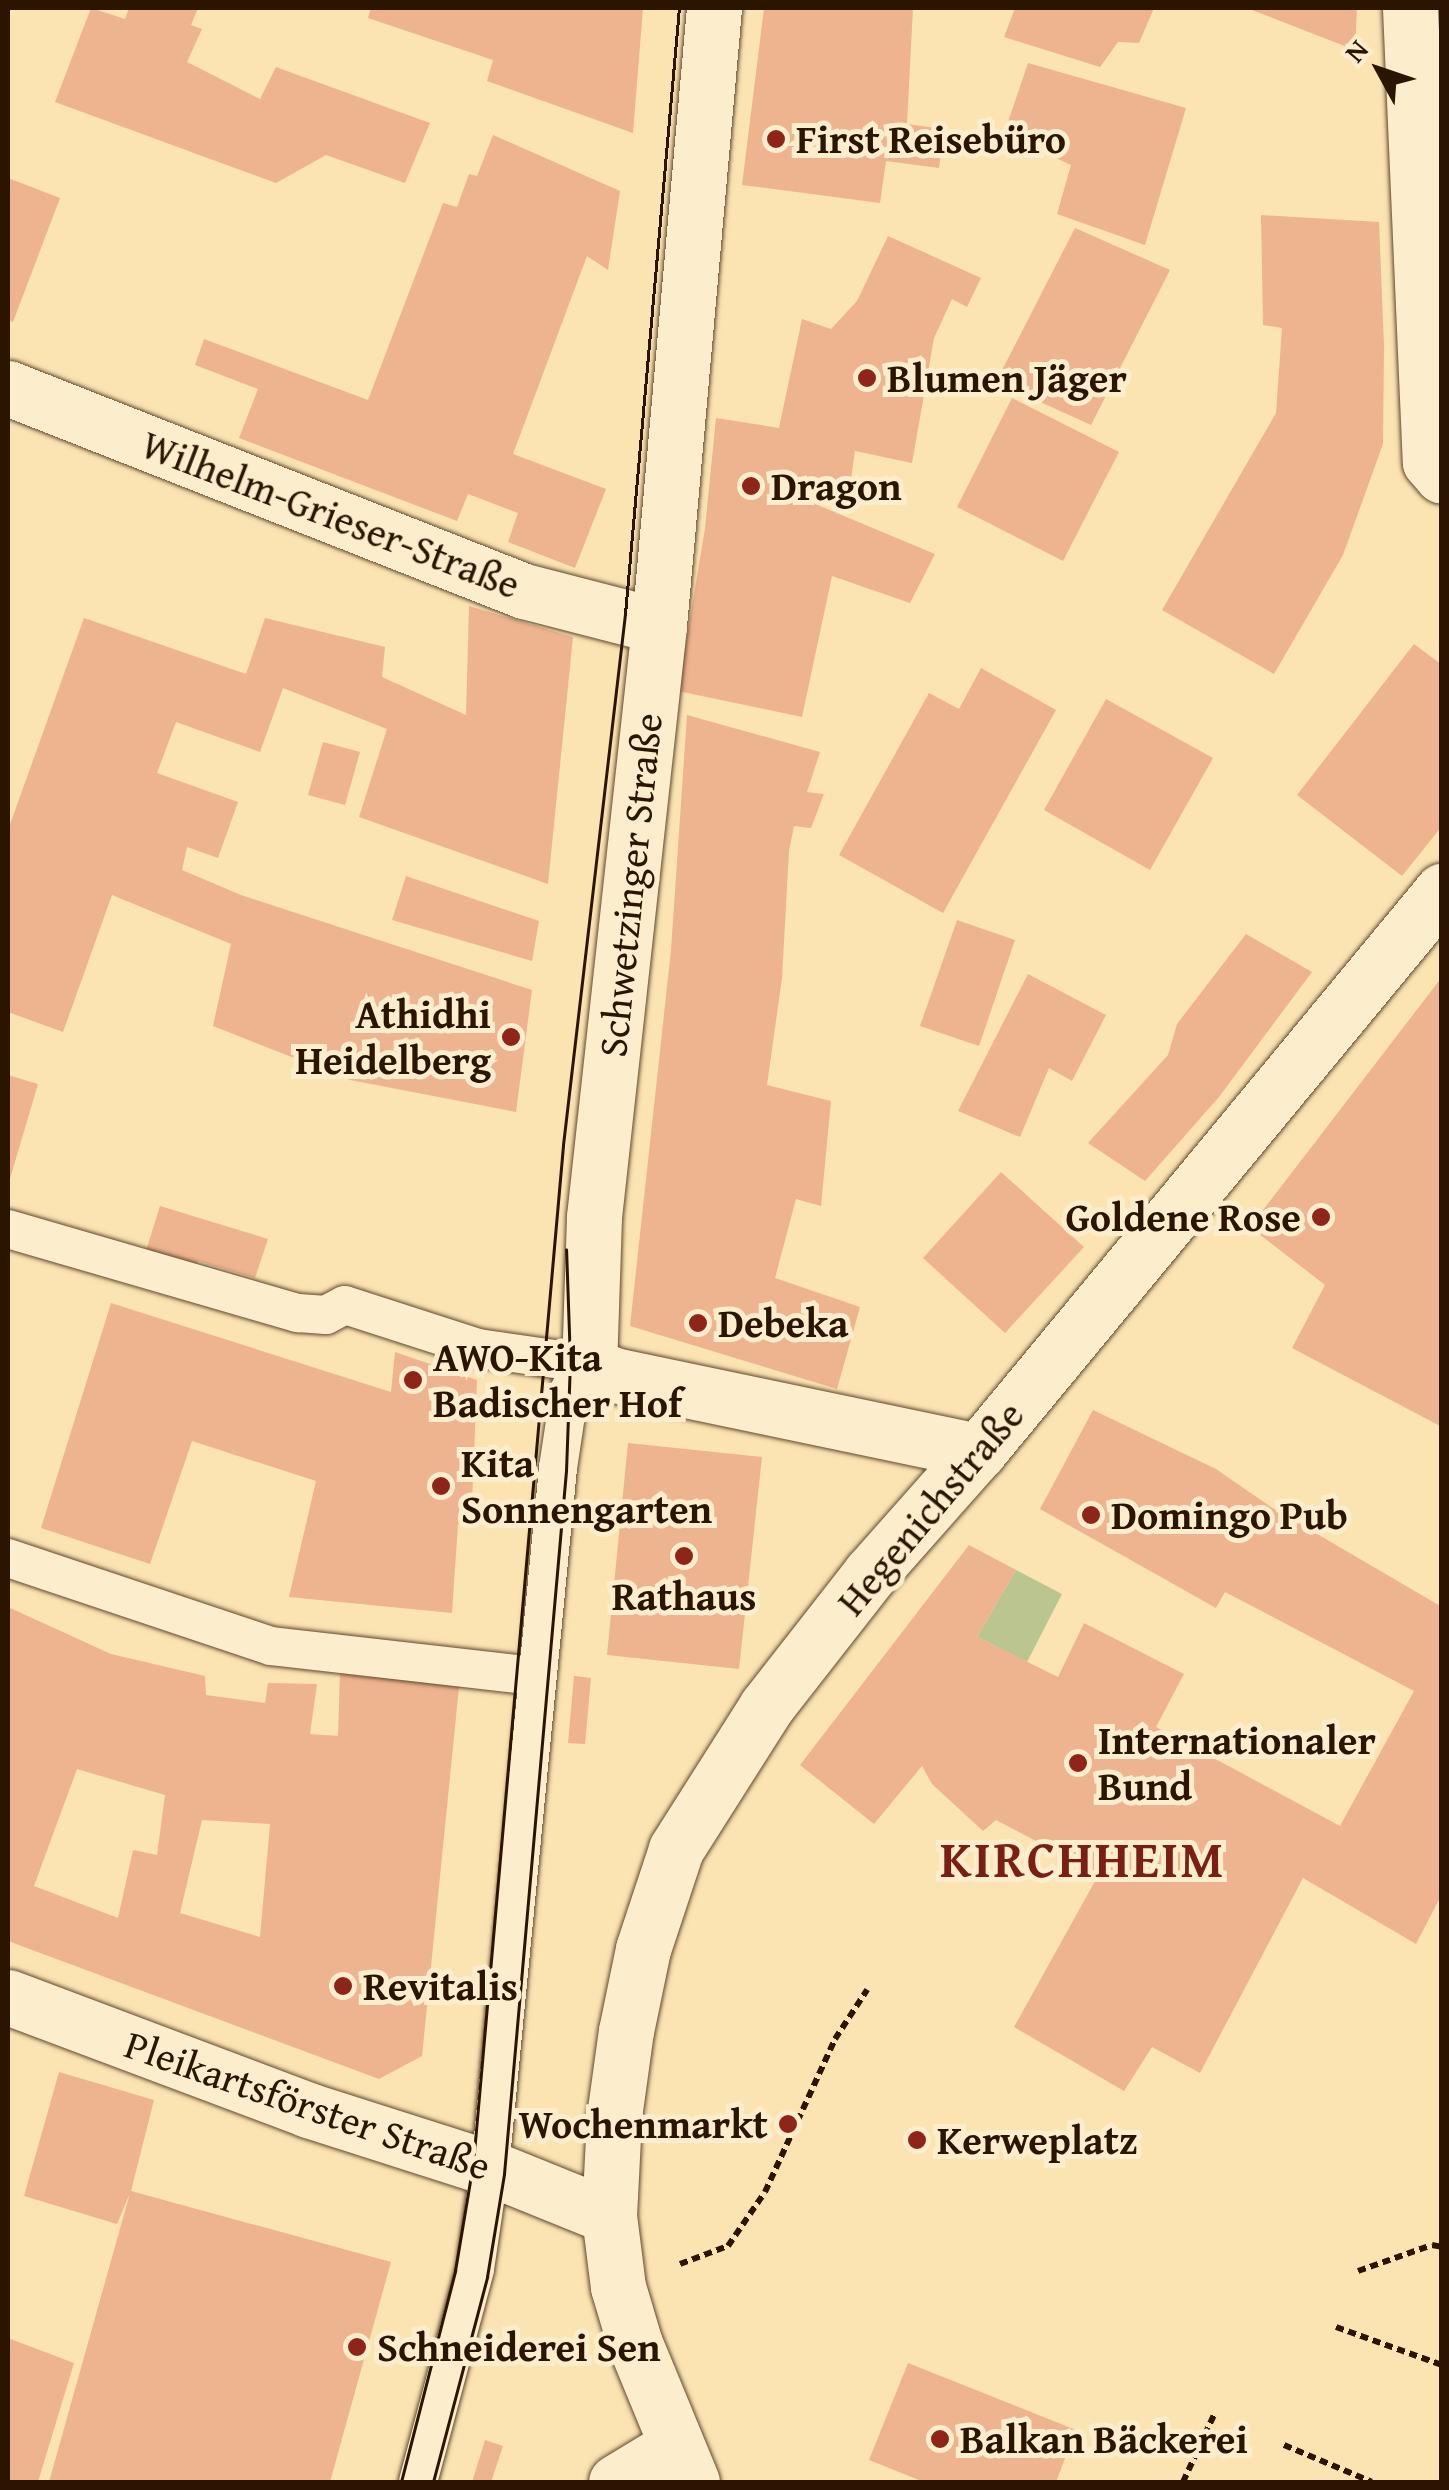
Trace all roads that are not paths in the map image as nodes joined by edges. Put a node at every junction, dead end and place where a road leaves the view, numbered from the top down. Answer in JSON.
{"nodes":[{"id":1,"x":714,"y":8,"type":"edge"},
{"id":2,"x":1410,"y":8,"type":"edge"},
{"id":3,"x":8,"y":388,"type":"edge"},
{"id":4,"x":1436,"y":469,"type":"edge"},
{"id":5,"x":659,"y":626,"type":"junction"},
{"id":6,"x":1442,"y":891,"type":"edge"},
{"id":7,"x":8,"y":1229,"type":"edge"},
{"id":8,"x":589,"y":1364,"type":"junction"},
{"id":9,"x":979,"y":1451,"type":"junction"},
{"id":10,"x":8,"y":1558,"type":"edge"},
{"id":11,"x":536,"y":1676,"type":"junction"},
{"id":12,"x":8,"y":1997,"type":"edge"},
{"id":13,"x":482,"y":2166,"type":"junction"},
{"id":14,"x":609,"y":2216,"type":"junction"},
{"id":15,"x":683,"y":2464,"type":"edge"},
{"id":16,"x":418,"y":2482,"type":"edge"},
{"id":17,"x":616,"y":2482,"type":"edge"}],
"edges":[{"from":1,"to":5,"type":"street","name":"Schwetzinger Straße"},
{"from":2,"to":4,"type":"street"},
{"from":3,"to":5,"type":"street","name":"Wilhelm-Grieser-Straße"},
{"from":5,"to":8,"type":"street","name":"Schwetzinger Straße"},
{"from":6,"to":9,"type":"street","name":"Hegenichstraße"},
{"from":7,"to":8,"type":"lane"},
{"from":8,"to":9,"type":"street"},
{"from":8,"to":11,"type":"lane"},
{"from":9,"to":14,"type":"street","name":"Hegenichstraße"},
{"from":10,"to":11,"type":"lane"},
{"from":11,"to":13,"type":"lane"},
{"from":12,"to":13,"type":"street","name":"Pleikartsförster Straße"},
{"from":13,"to":14,"type":"street","name":"Pleikartsförster Straße"},
{"from":13,"to":16,"type":"lane"},
{"from":14,"to":15,"type":"street","name":"Hegenichstraße"},
{"from":15,"to":17,"type":"street"}]}
